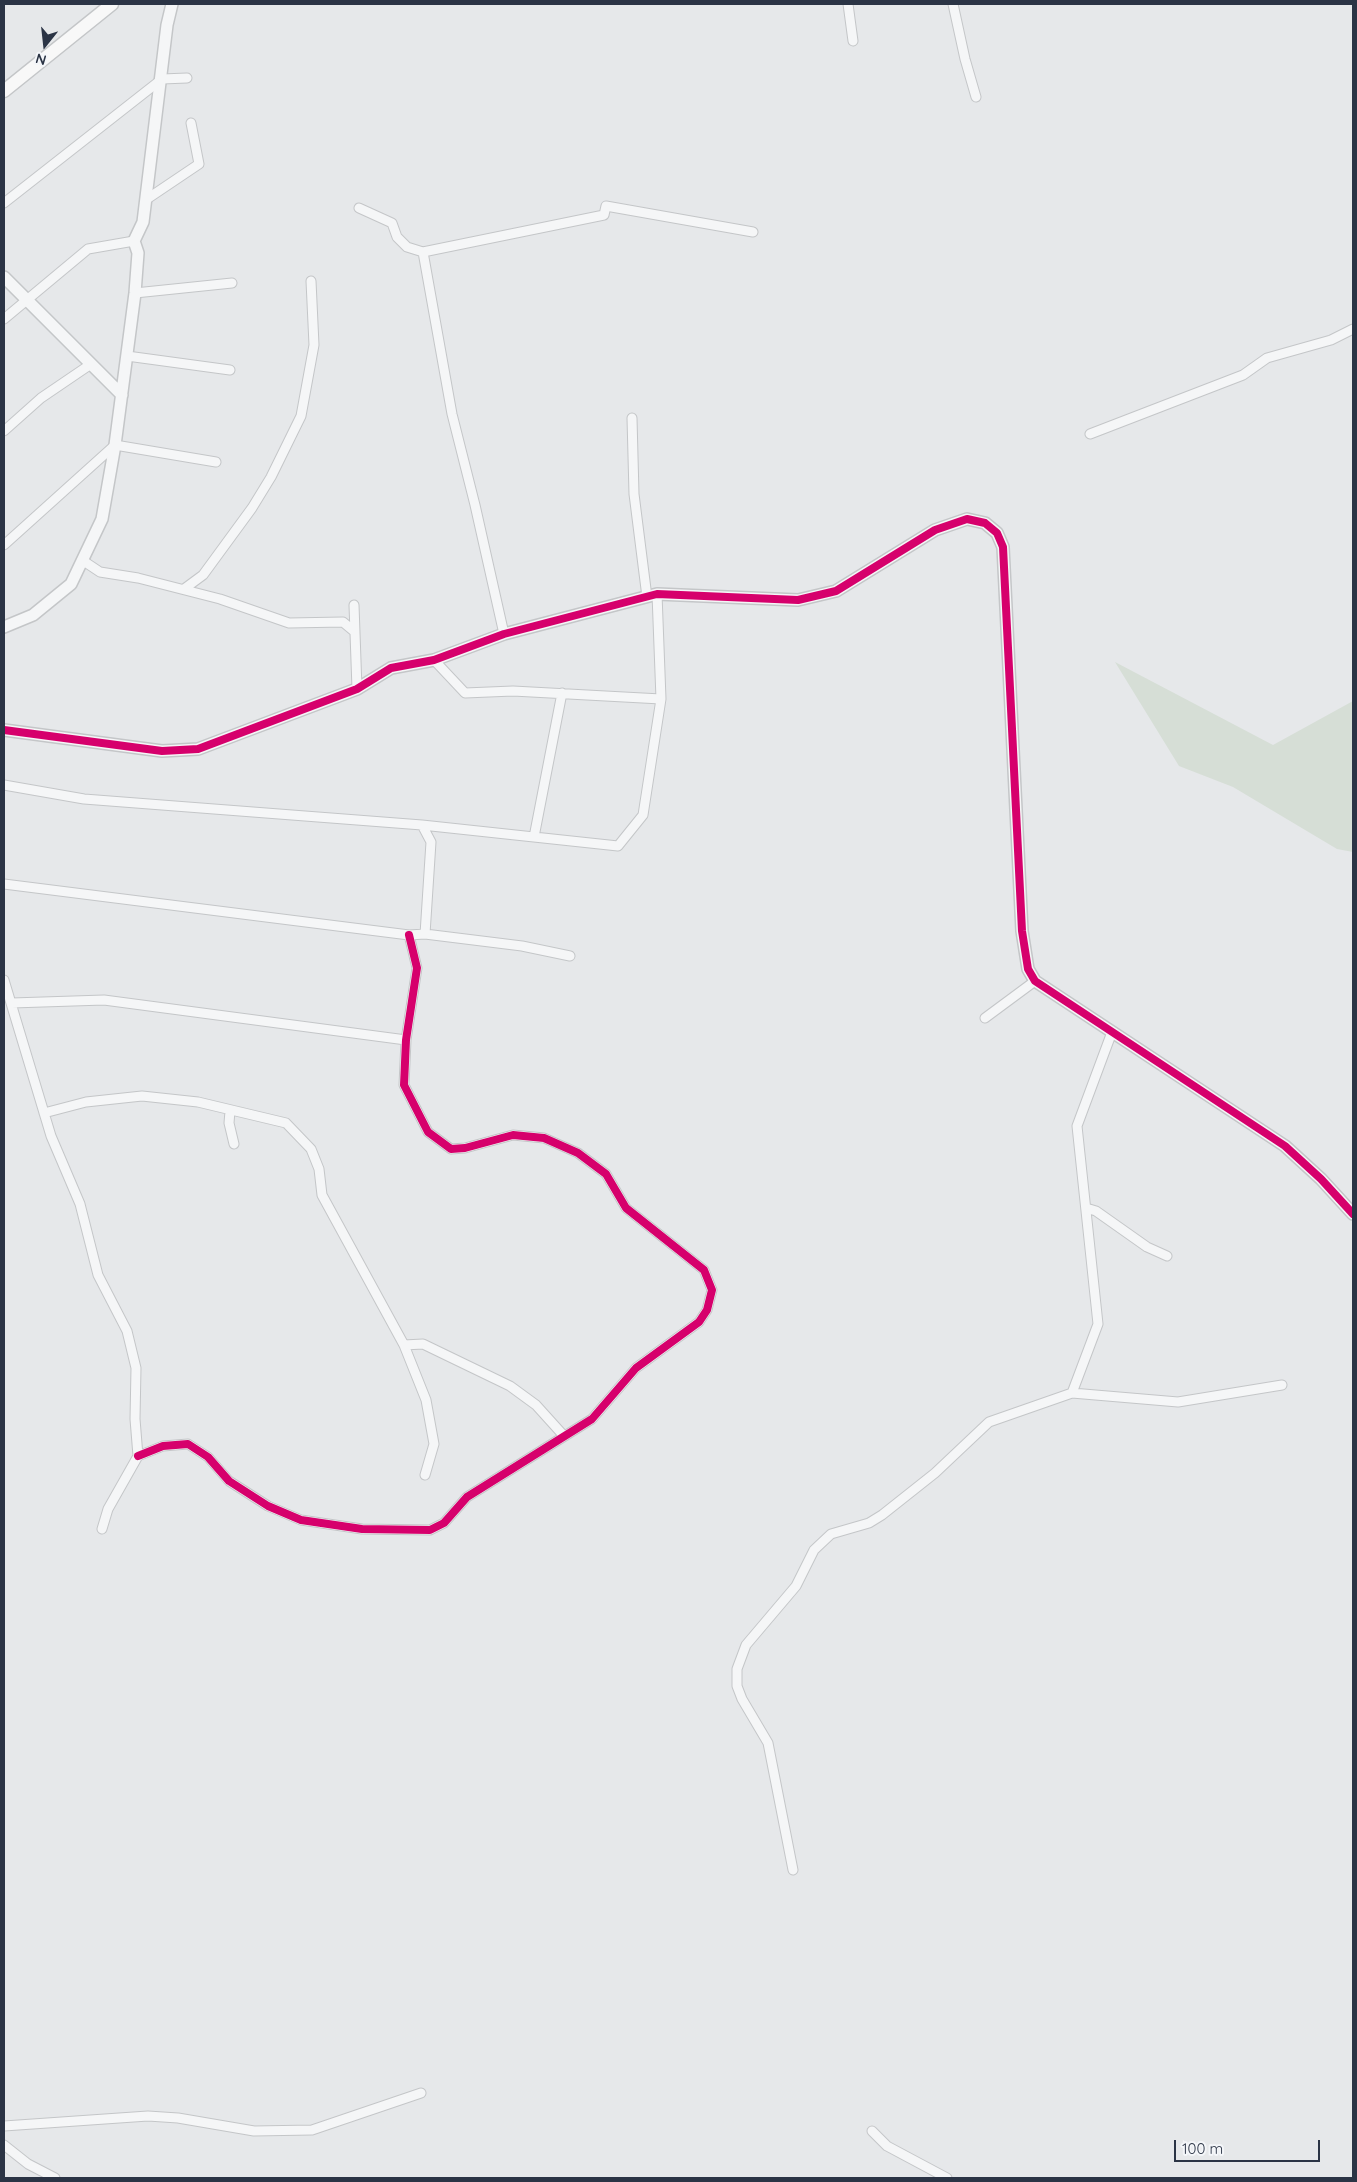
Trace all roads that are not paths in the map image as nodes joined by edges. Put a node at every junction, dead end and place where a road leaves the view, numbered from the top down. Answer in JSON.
{"nodes":[{"id":1,"x":112,"y":4,"type":"edge"},
{"id":2,"x":172,"y":4,"type":"edge"},
{"id":3,"x":848,"y":4,"type":"edge"},
{"id":4,"x":953,"y":4,"type":"edge"},
{"id":5,"x":853,"y":41,"type":"dead end"},
{"id":6,"x":187,"y":78,"type":"dead end"},
{"id":7,"x":162,"y":79,"type":"junction"},
{"id":8,"x":4,"y":91,"type":"edge"},
{"id":9,"x":976,"y":97,"type":"dead end"},
{"id":10,"x":191,"y":123,"type":"dead end"},
{"id":11,"x":147,"y":199,"type":"junction"},
{"id":12,"x":4,"y":203,"type":"edge"},
{"id":13,"x":359,"y":208,"type":"dead end"},
{"id":14,"x":753,"y":232,"type":"dead end"},
{"id":15,"x":134,"y":241,"type":"junction"},
{"id":16,"x":423,"y":252,"type":"junction"},
{"id":17,"x":4,"y":277,"type":"edge"},
{"id":18,"x":311,"y":281,"type":"dead end"},
{"id":19,"x":232,"y":283,"type":"dead end"},
{"id":20,"x":135,"y":292,"type":"junction"},
{"id":21,"x":27,"y":300,"type":"junction"},
{"id":22,"x":4,"y":319,"type":"edge"},
{"id":23,"x":1353,"y":329,"type":"edge"},
{"id":24,"x":127,"y":356,"type":"junction"},
{"id":25,"x":90,"y":364,"type":"junction"},
{"id":26,"x":230,"y":370,"type":"dead end"},
{"id":27,"x":122,"y":395,"type":"junction"},
{"id":28,"x":632,"y":418,"type":"dead end"},
{"id":29,"x":4,"y":431,"type":"edge"},
{"id":30,"x":1090,"y":434,"type":"dead end"},
{"id":31,"x":115,"y":445,"type":"junction"},
{"id":32,"x":216,"y":462,"type":"dead end"},
{"id":33,"x":4,"y":545,"type":"edge"},
{"id":34,"x":82,"y":560,"type":"junction"},
{"id":35,"x":184,"y":589,"type":"junction"},
{"id":36,"x":652,"y":596,"type":"junction"},
{"id":37,"x":354,"y":605,"type":"dead end"},
{"id":38,"x":4,"y":627,"type":"edge"},
{"id":39,"x":355,"y":632,"type":"junction"},
{"id":40,"x":504,"y":634,"type":"junction"},
{"id":41,"x":434,"y":660,"type":"junction"},
{"id":42,"x":357,"y":689,"type":"junction"},
{"id":43,"x":562,"y":693,"type":"junction"},
{"id":44,"x":660,"y":699,"type":"junction"},
{"id":45,"x":4,"y":730,"type":"edge"},
{"id":46,"x":4,"y":785,"type":"edge"},
{"id":47,"x":422,"y":825,"type":"junction"},
{"id":48,"x":534,"y":837,"type":"junction"},
{"id":49,"x":4,"y":884,"type":"edge"},
{"id":50,"x":425,"y":934,"type":"junction"},
{"id":51,"x":409,"y":935,"type":"junction"},
{"id":52,"x":570,"y":956,"type":"dead end"},
{"id":53,"x":4,"y":980,"type":"edge"},
{"id":54,"x":1035,"y":981,"type":"junction"},
{"id":55,"x":12,"y":1003,"type":"junction"},
{"id":56,"x":986,"y":1018,"type":"dead end"},
{"id":57,"x":1112,"y":1032,"type":"junction"},
{"id":58,"x":406,"y":1040,"type":"junction"},
{"id":59,"x":230,"y":1111,"type":"junction"},
{"id":60,"x":44,"y":1113,"type":"junction"},
{"id":61,"x":234,"y":1144,"type":"dead end"},
{"id":62,"x":1086,"y":1208,"type":"junction"},
{"id":63,"x":1353,"y":1214,"type":"edge"},
{"id":64,"x":1167,"y":1256,"type":"dead end"},
{"id":65,"x":404,"y":1345,"type":"junction"},
{"id":66,"x":1282,"y":1385,"type":"dead end"},
{"id":67,"x":1072,"y":1393,"type":"junction"},
{"id":68,"x":564,"y":1436,"type":"junction"},
{"id":69,"x":138,"y":1456,"type":"junction"},
{"id":70,"x":424,"y":1475,"type":"dead end"},
{"id":71,"x":102,"y":1529,"type":"dead end"},
{"id":72,"x":793,"y":1870,"type":"dead end"},
{"id":73,"x":421,"y":2093,"type":"dead end"},
{"id":74,"x":4,"y":2126,"type":"edge"},
{"id":75,"x":872,"y":2131,"type":"dead end"},
{"id":76,"x":4,"y":2145,"type":"edge"},
{"id":77,"x":55,"y":2178,"type":"edge"},
{"id":78,"x":947,"y":2178,"type":"edge"}],
"edges":[{"from":1,"to":8,"type":"main road"},
{"from":2,"to":7,"type":"street"},
{"from":3,"to":5,"type":"street"},
{"from":4,"to":9,"type":"street"},
{"from":6,"to":7,"type":"street"},
{"from":7,"to":11,"type":"street"},
{"from":7,"to":12,"type":"street"},
{"from":10,"to":11,"type":"street"},
{"from":11,"to":15,"type":"street"},
{"from":13,"to":16,"type":"street"},
{"from":14,"to":16,"type":"street"},
{"from":15,"to":20,"type":"street"},
{"from":15,"to":21,"type":"street"},
{"from":16,"to":40,"type":"street"},
{"from":17,"to":21,"type":"street"},
{"from":18,"to":35,"type":"street"},
{"from":19,"to":20,"type":"street"},
{"from":20,"to":24,"type":"street"},
{"from":21,"to":22,"type":"street"},
{"from":21,"to":25,"type":"street"},
{"from":23,"to":30,"type":"street"},
{"from":24,"to":26,"type":"street"},
{"from":24,"to":27,"type":"street"},
{"from":25,"to":27,"type":"street"},
{"from":25,"to":29,"type":"street"},
{"from":27,"to":31,"type":"street"},
{"from":28,"to":36,"type":"street"},
{"from":31,"to":32,"type":"street"},
{"from":31,"to":33,"type":"street"},
{"from":31,"to":34,"type":"street"},
{"from":34,"to":35,"type":"street"},
{"from":34,"to":38,"type":"street"},
{"from":35,"to":39,"type":"street"},
{"from":36,"to":40,"type":"street"},
{"from":36,"to":44,"type":"street"},
{"from":36,"to":54,"type":"street"},
{"from":37,"to":39,"type":"street"},
{"from":39,"to":42,"type":"street"},
{"from":40,"to":41,"type":"street"},
{"from":41,"to":42,"type":"street"},
{"from":41,"to":43,"type":"street"},
{"from":42,"to":45,"type":"street"},
{"from":43,"to":44,"type":"street"},
{"from":43,"to":48,"type":"street"},
{"from":44,"to":48,"type":"street"},
{"from":46,"to":47,"type":"street"},
{"from":47,"to":48,"type":"street"},
{"from":47,"to":50,"type":"street"},
{"from":49,"to":51,"type":"street"},
{"from":50,"to":51,"type":"street"},
{"from":50,"to":52,"type":"street"},
{"from":51,"to":58,"type":"street"},
{"from":53,"to":55,"type":"street"},
{"from":54,"to":56,"type":"street"},
{"from":54,"to":57,"type":"street"},
{"from":55,"to":58,"type":"street"},
{"from":55,"to":60,"type":"street"},
{"from":57,"to":62,"type":"street"},
{"from":57,"to":63,"type":"street"},
{"from":58,"to":68,"type":"street"},
{"from":59,"to":60,"type":"street"},
{"from":59,"to":61,"type":"street"},
{"from":59,"to":65,"type":"street"},
{"from":60,"to":69,"type":"street"},
{"from":62,"to":64,"type":"street"},
{"from":62,"to":67,"type":"street"},
{"from":65,"to":68,"type":"street"},
{"from":65,"to":70,"type":"street"},
{"from":66,"to":67,"type":"street"},
{"from":67,"to":72,"type":"street"},
{"from":68,"to":69,"type":"street"},
{"from":69,"to":71,"type":"street"},
{"from":73,"to":74,"type":"street"},
{"from":75,"to":78,"type":"street"},
{"from":76,"to":77,"type":"street"}]}
